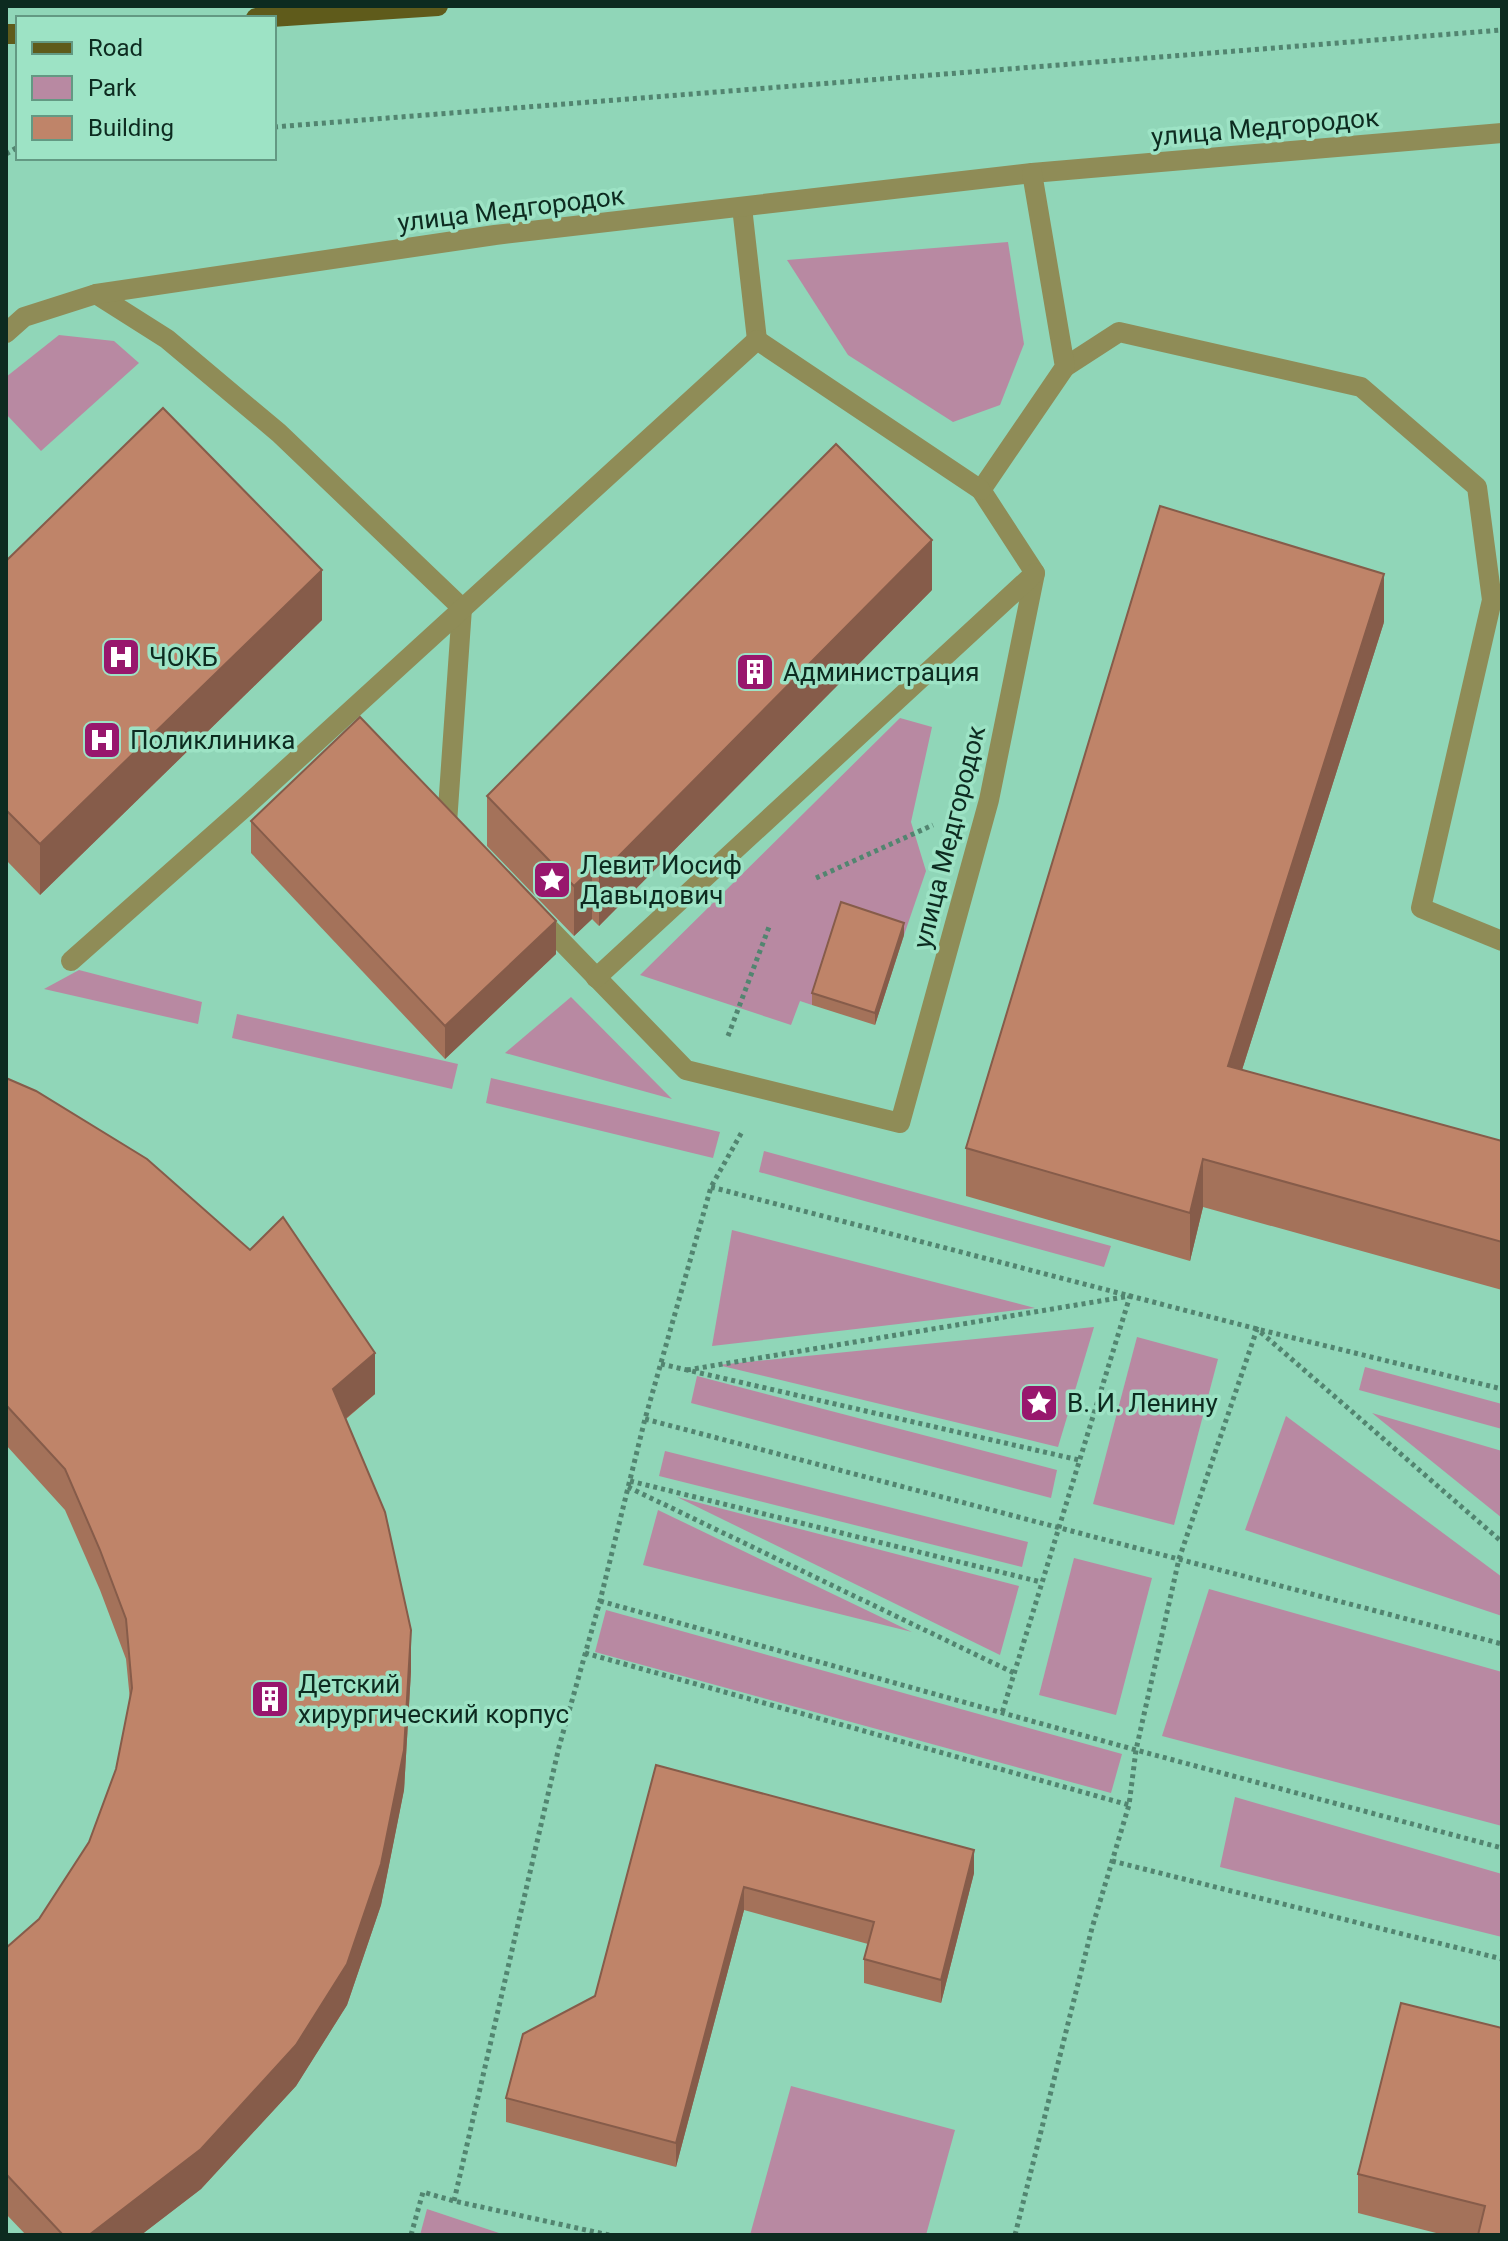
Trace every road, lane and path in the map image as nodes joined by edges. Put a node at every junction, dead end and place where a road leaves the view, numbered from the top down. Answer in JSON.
{"nodes":[{"id":1,"x":438,"y":6,"type":"edge"},
{"id":2,"x":276,"y":17,"type":"edge"},
{"id":3,"x":1502,"y":30,"type":"edge"},
{"id":4,"x":276,"y":127,"type":"edge"},
{"id":5,"x":1502,"y":133,"type":"edge"},
{"id":6,"x":1032,"y":173,"type":"junction"},
{"id":7,"x":742,"y":207,"type":"junction"},
{"id":8,"x":96,"y":294,"type":"junction"},
{"id":9,"x":6,"y":333,"type":"edge"},
{"id":10,"x":757,"y":340,"type":"junction"},
{"id":11,"x":1065,"y":367,"type":"junction"},
{"id":12,"x":981,"y":490,"type":"junction"},
{"id":13,"x":1035,"y":573,"type":"junction"},
{"id":14,"x":462,"y":608,"type":"junction"},
{"id":15,"x":989,"y":800,"type":"junction"},
{"id":16,"x":469,"y":845,"type":"edge"},
{"id":17,"x":816,"y":878,"type":"dead end"},
{"id":18,"x":522,"y":901,"type":"edge"},
{"id":19,"x":769,"y":927,"type":"dead end"},
{"id":20,"x":1502,"y":941,"type":"edge"},
{"id":21,"x":71,"y":961,"type":"dead end"},
{"id":22,"x":596,"y":978,"type":"junction"},
{"id":23,"x":713,"y":1076,"type":"junction"},
{"id":24,"x":711,"y":1187,"type":"junction"},
{"id":25,"x":1130,"y":1296,"type":"junction"},
{"id":26,"x":1257,"y":1329,"type":"junction"},
{"id":27,"x":661,"y":1364,"type":"junction"},
{"id":28,"x":687,"y":1370,"type":"junction"},
{"id":29,"x":1502,"y":1389,"type":"edge"},
{"id":30,"x":645,"y":1419,"type":"junction"},
{"id":31,"x":1079,"y":1460,"type":"junction"},
{"id":32,"x":629,"y":1484,"type":"junction"},
{"id":33,"x":1058,"y":1527,"type":"junction"},
{"id":34,"x":1502,"y":1542,"type":"edge"},
{"id":35,"x":1179,"y":1559,"type":"junction"},
{"id":36,"x":1041,"y":1582,"type":"junction"},
{"id":37,"x":600,"y":1601,"type":"junction"},
{"id":38,"x":1502,"y":1644,"type":"edge"},
{"id":39,"x":585,"y":1653,"type":"junction"},
{"id":40,"x":1014,"y":1673,"type":"junction"},
{"id":41,"x":1002,"y":1713,"type":"junction"},
{"id":42,"x":1136,"y":1750,"type":"junction"},
{"id":43,"x":1129,"y":1805,"type":"junction"},
{"id":44,"x":1502,"y":1848,"type":"edge"},
{"id":45,"x":1112,"y":1861,"type":"junction"},
{"id":46,"x":1502,"y":1959,"type":"edge"},
{"id":47,"x":454,"y":2201,"type":"junction"},
{"id":48,"x":411,"y":2235,"type":"edge"},
{"id":49,"x":609,"y":2235,"type":"edge"},
{"id":50,"x":1015,"y":2235,"type":"edge"}],
"edges":[{"from":1,"to":2,"type":"main road"},
{"from":3,"to":4,"type":"path"},
{"from":5,"to":6,"type":"lane","name":"улица Медгородок"},
{"from":6,"to":7,"type":"lane","name":"улица Медгородок"},
{"from":6,"to":11,"type":"lane"},
{"from":7,"to":8,"type":"lane","name":"улица Медгородок"},
{"from":7,"to":10,"type":"lane"},
{"from":8,"to":9,"type":"lane","name":"улица Медгородок"},
{"from":8,"to":14,"type":"lane"},
{"from":10,"to":12,"type":"lane"},
{"from":10,"to":14,"type":"lane"},
{"from":11,"to":12,"type":"lane"},
{"from":11,"to":20,"type":"lane"},
{"from":12,"to":13,"type":"lane"},
{"from":13,"to":15,"type":"lane","name":"улица Медгородок"},
{"from":13,"to":22,"type":"lane"},
{"from":14,"to":16,"type":"lane"},
{"from":14,"to":21,"type":"lane"},
{"from":15,"to":17,"type":"path"},
{"from":15,"to":23,"type":"lane","name":"улица Медгородок"},
{"from":18,"to":22,"type":"lane"},
{"from":19,"to":23,"type":"path"},
{"from":22,"to":23,"type":"lane"},
{"from":23,"to":24,"type":"path"},
{"from":24,"to":25,"type":"path"},
{"from":24,"to":27,"type":"path"},
{"from":25,"to":26,"type":"path"},
{"from":25,"to":28,"type":"path"},
{"from":25,"to":31,"type":"path"},
{"from":26,"to":29,"type":"path"},
{"from":26,"to":34,"type":"path"},
{"from":26,"to":35,"type":"path"},
{"from":27,"to":28,"type":"path"},
{"from":27,"to":30,"type":"path"},
{"from":28,"to":31,"type":"path"},
{"from":30,"to":32,"type":"path"},
{"from":30,"to":33,"type":"path"},
{"from":31,"to":33,"type":"path"},
{"from":32,"to":36,"type":"path"},
{"from":32,"to":37,"type":"path"},
{"from":32,"to":40,"type":"path"},
{"from":33,"to":35,"type":"path"},
{"from":33,"to":36,"type":"path"},
{"from":35,"to":38,"type":"path"},
{"from":35,"to":42,"type":"path"},
{"from":36,"to":40,"type":"path"},
{"from":37,"to":39,"type":"path"},
{"from":37,"to":41,"type":"path"},
{"from":39,"to":43,"type":"path"},
{"from":39,"to":47,"type":"path"},
{"from":40,"to":41,"type":"path"},
{"from":41,"to":42,"type":"path"},
{"from":42,"to":43,"type":"path"},
{"from":42,"to":44,"type":"path"},
{"from":43,"to":45,"type":"path"},
{"from":45,"to":46,"type":"path"},
{"from":45,"to":50,"type":"path"},
{"from":47,"to":48,"type":"path"},
{"from":47,"to":49,"type":"path"}]}
